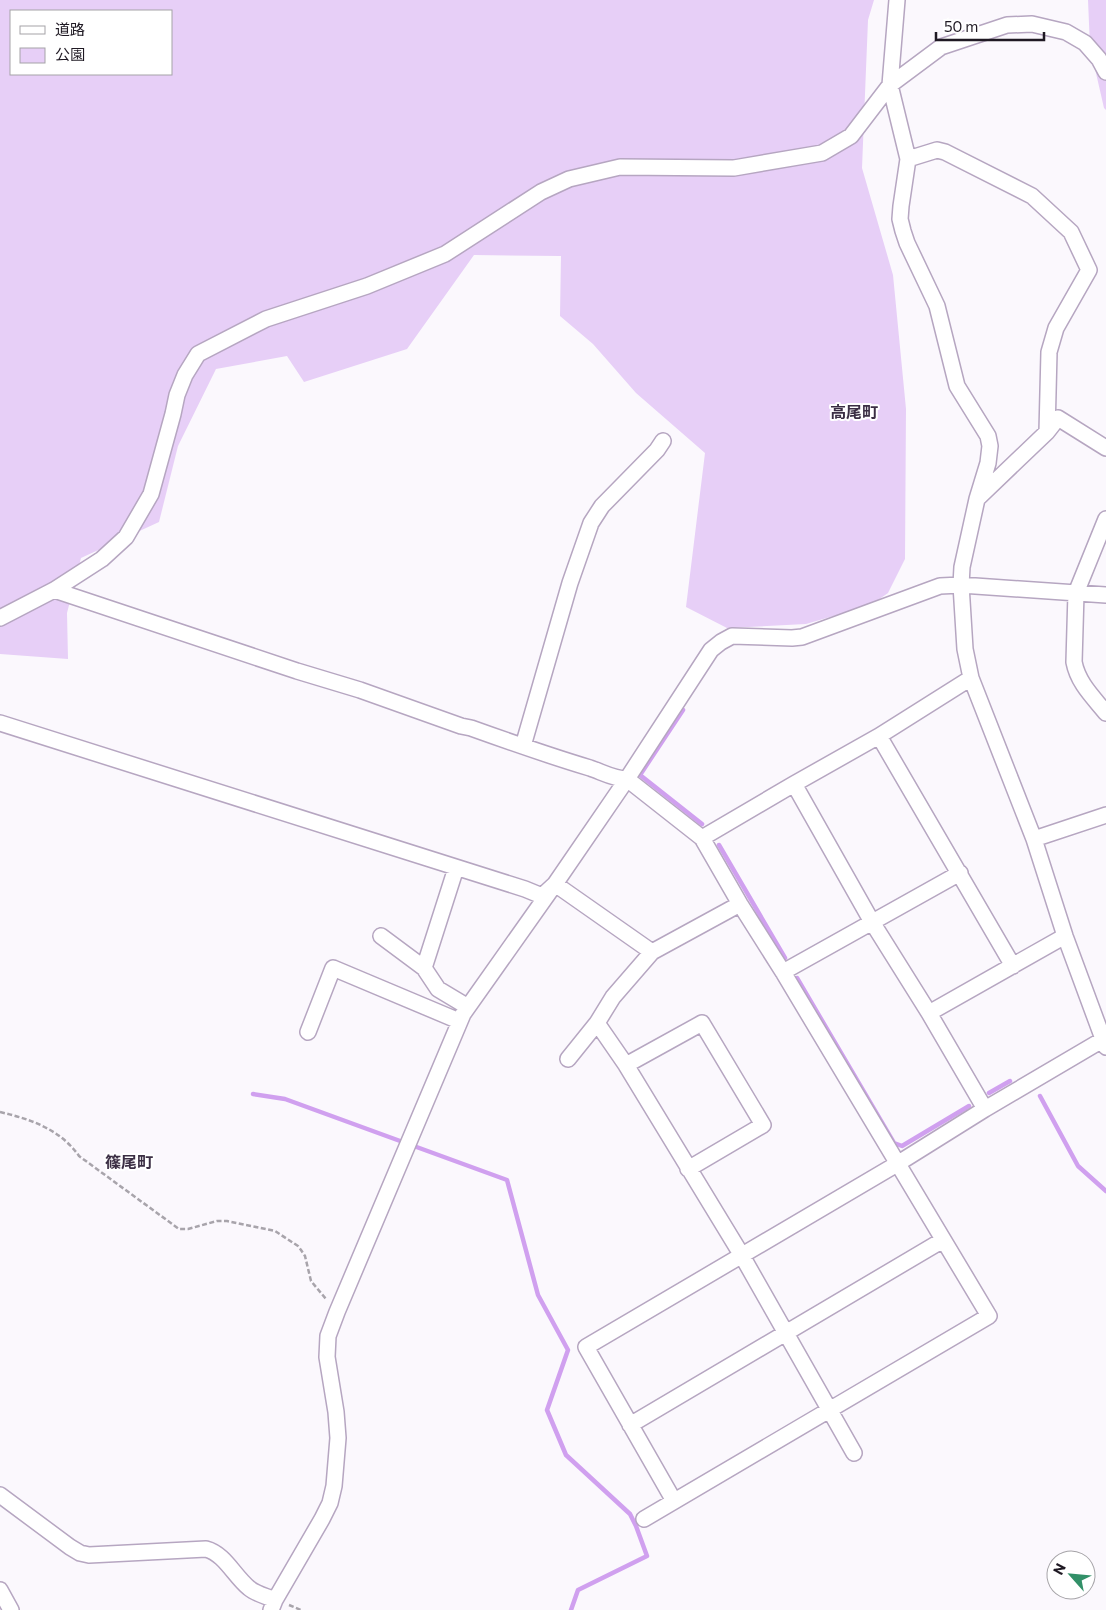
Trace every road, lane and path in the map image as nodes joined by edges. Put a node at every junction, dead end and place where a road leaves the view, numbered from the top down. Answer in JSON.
{"nodes":[{"id":1,"x":897,"y":0,"type":"edge"},
{"id":2,"x":1106,"y":72,"type":"edge"},
{"id":3,"x":890,"y":85,"type":"junction"},
{"id":4,"x":908,"y":159,"type":"junction"},
{"id":5,"x":1047,"y":432,"type":"junction"},
{"id":6,"x":663,"y":441,"type":"dead end"},
{"id":7,"x":1106,"y":448,"type":"edge"},
{"id":8,"x":977,"y":499,"type":"junction"},
{"id":9,"x":1106,"y":519,"type":"edge"},
{"id":10,"x":961,"y":585,"type":"junction"},
{"id":11,"x":54,"y":590,"type":"junction"},
{"id":12,"x":1076,"y":593,"type":"junction"},
{"id":13,"x":1106,"y":595,"type":"edge"},
{"id":14,"x":0,"y":618,"type":"edge"},
{"id":15,"x":971,"y":678,"type":"junction"},
{"id":16,"x":1106,"y":713,"type":"edge"},
{"id":17,"x":0,"y":723,"type":"edge"},
{"id":18,"x":879,"y":736,"type":"junction"},
{"id":19,"x":523,"y":746,"type":"junction"},
{"id":20,"x":627,"y":780,"type":"junction"},
{"id":21,"x":794,"y":784,"type":"junction"},
{"id":22,"x":1106,"y":815,"type":"edge"},
{"id":23,"x":702,"y":838,"type":"junction"},
{"id":24,"x":1034,"y":839,"type":"junction"},
{"id":25,"x":456,"y":868,"type":"junction"},
{"id":26,"x":960,"y":873,"type":"junction"},
{"id":27,"x":555,"y":884,"type":"junction"},
{"id":28,"x":740,"y":904,"type":"junction"},
{"id":29,"x":872,"y":922,"type":"junction"},
{"id":30,"x":381,"y":936,"type":"dead end"},
{"id":31,"x":1065,"y":936,"type":"junction"},
{"id":32,"x":652,"y":952,"type":"junction"},
{"id":33,"x":1013,"y":966,"type":"junction"},
{"id":34,"x":424,"y":968,"type":"junction"},
{"id":35,"x":782,"y":972,"type":"junction"},
{"id":36,"x":468,"y":1007,"type":"junction"},
{"id":37,"x":929,"y":1013,"type":"junction"},
{"id":38,"x":459,"y":1021,"type":"junction"},
{"id":39,"x":597,"y":1024,"type":"junction"},
{"id":40,"x":308,"y":1032,"type":"dead end"},
{"id":41,"x":1104,"y":1035,"type":"edge"},
{"id":42,"x":568,"y":1059,"type":"dead end"},
{"id":43,"x":626,"y":1065,"type":"junction"},
{"id":44,"x":985,"y":1109,"type":"junction"},
{"id":45,"x":0,"y":1112,"type":"edge"},
{"id":46,"x":896,"y":1164,"type":"junction"},
{"id":47,"x":688,"y":1169,"type":"junction"},
{"id":48,"x":943,"y":1240,"type":"junction"},
{"id":49,"x":741,"y":1254,"type":"junction"},
{"id":50,"x":337,"y":1312,"type":"junction"},
{"id":51,"x":785,"y":1333,"type":"junction"},
{"id":52,"x":829,"y":1410,"type":"junction"},
{"id":53,"x":630,"y":1425,"type":"junction"},
{"id":54,"x":854,"y":1453,"type":"dead end"},
{"id":55,"x":0,"y":1494,"type":"edge"},
{"id":56,"x":674,"y":1501,"type":"junction"},
{"id":57,"x":644,"y":1519,"type":"dead end"},
{"id":58,"x":0,"y":1590,"type":"edge"},
{"id":59,"x":273,"y":1605,"type":"edge"},
{"id":60,"x":11,"y":1610,"type":"edge"}],
"edges":[{"from":1,"to":3,"type":"street"},
{"from":2,"to":3,"type":"street"},
{"from":3,"to":4,"type":"street"},
{"from":3,"to":11,"type":"street"},
{"from":4,"to":5,"type":"street"},
{"from":4,"to":8,"type":"street"},
{"from":5,"to":7,"type":"street"},
{"from":5,"to":8,"type":"street"},
{"from":6,"to":19,"type":"street"},
{"from":8,"to":10,"type":"street"},
{"from":9,"to":12,"type":"street"},
{"from":10,"to":12,"type":"street"},
{"from":10,"to":15,"type":"street"},
{"from":10,"to":20,"type":"street"},
{"from":11,"to":14,"type":"street"},
{"from":11,"to":19,"type":"street"},
{"from":12,"to":13,"type":"street"},
{"from":12,"to":16,"type":"street"},
{"from":15,"to":18,"type":"street"},
{"from":15,"to":24,"type":"street"},
{"from":17,"to":25,"type":"street"},
{"from":18,"to":21,"type":"street"},
{"from":18,"to":26,"type":"street"},
{"from":19,"to":20,"type":"street"},
{"from":20,"to":23,"type":"street"},
{"from":20,"to":27,"type":"street"},
{"from":21,"to":23,"type":"street"},
{"from":21,"to":29,"type":"street"},
{"from":22,"to":24,"type":"street"},
{"from":23,"to":28,"type":"street"},
{"from":24,"to":31,"type":"street"},
{"from":25,"to":27,"type":"street"},
{"from":25,"to":34,"type":"street"},
{"from":26,"to":29,"type":"street"},
{"from":26,"to":33,"type":"street"},
{"from":27,"to":32,"type":"street"},
{"from":27,"to":36,"type":"street"},
{"from":28,"to":32,"type":"street"},
{"from":28,"to":35,"type":"street"},
{"from":29,"to":35,"type":"street"},
{"from":29,"to":37,"type":"street"},
{"from":30,"to":34,"type":"street"},
{"from":31,"to":33,"type":"street"},
{"from":31,"to":41,"type":"street"},
{"from":32,"to":39,"type":"street"},
{"from":33,"to":37,"type":"street"},
{"from":34,"to":36,"type":"street"},
{"from":35,"to":46,"type":"street"},
{"from":36,"to":38,"type":"street"},
{"from":37,"to":44,"type":"street"},
{"from":38,"to":40,"type":"street"},
{"from":38,"to":50,"type":"street"},
{"from":39,"to":42,"type":"street"},
{"from":39,"to":43,"type":"street"},
{"from":41,"to":44,"type":"street"},
{"from":43,"to":47,"type":"street"},
{"from":43,"to":47,"type":"street"},
{"from":44,"to":46,"type":"street"},
{"from":45,"to":50,"type":"path"},
{"from":46,"to":48,"type":"street"},
{"from":46,"to":49,"type":"street"},
{"from":47,"to":49,"type":"street"},
{"from":48,"to":51,"type":"street"},
{"from":48,"to":52,"type":"street"},
{"from":49,"to":51,"type":"street"},
{"from":49,"to":53,"type":"street"},
{"from":50,"to":59,"type":"street"},
{"from":51,"to":52,"type":"street"},
{"from":51,"to":53,"type":"street"},
{"from":52,"to":54,"type":"street"},
{"from":52,"to":56,"type":"street"},
{"from":53,"to":56,"type":"street"},
{"from":55,"to":59,"type":"street"},
{"from":56,"to":57,"type":"street"},
{"from":58,"to":60,"type":"street"}]}
